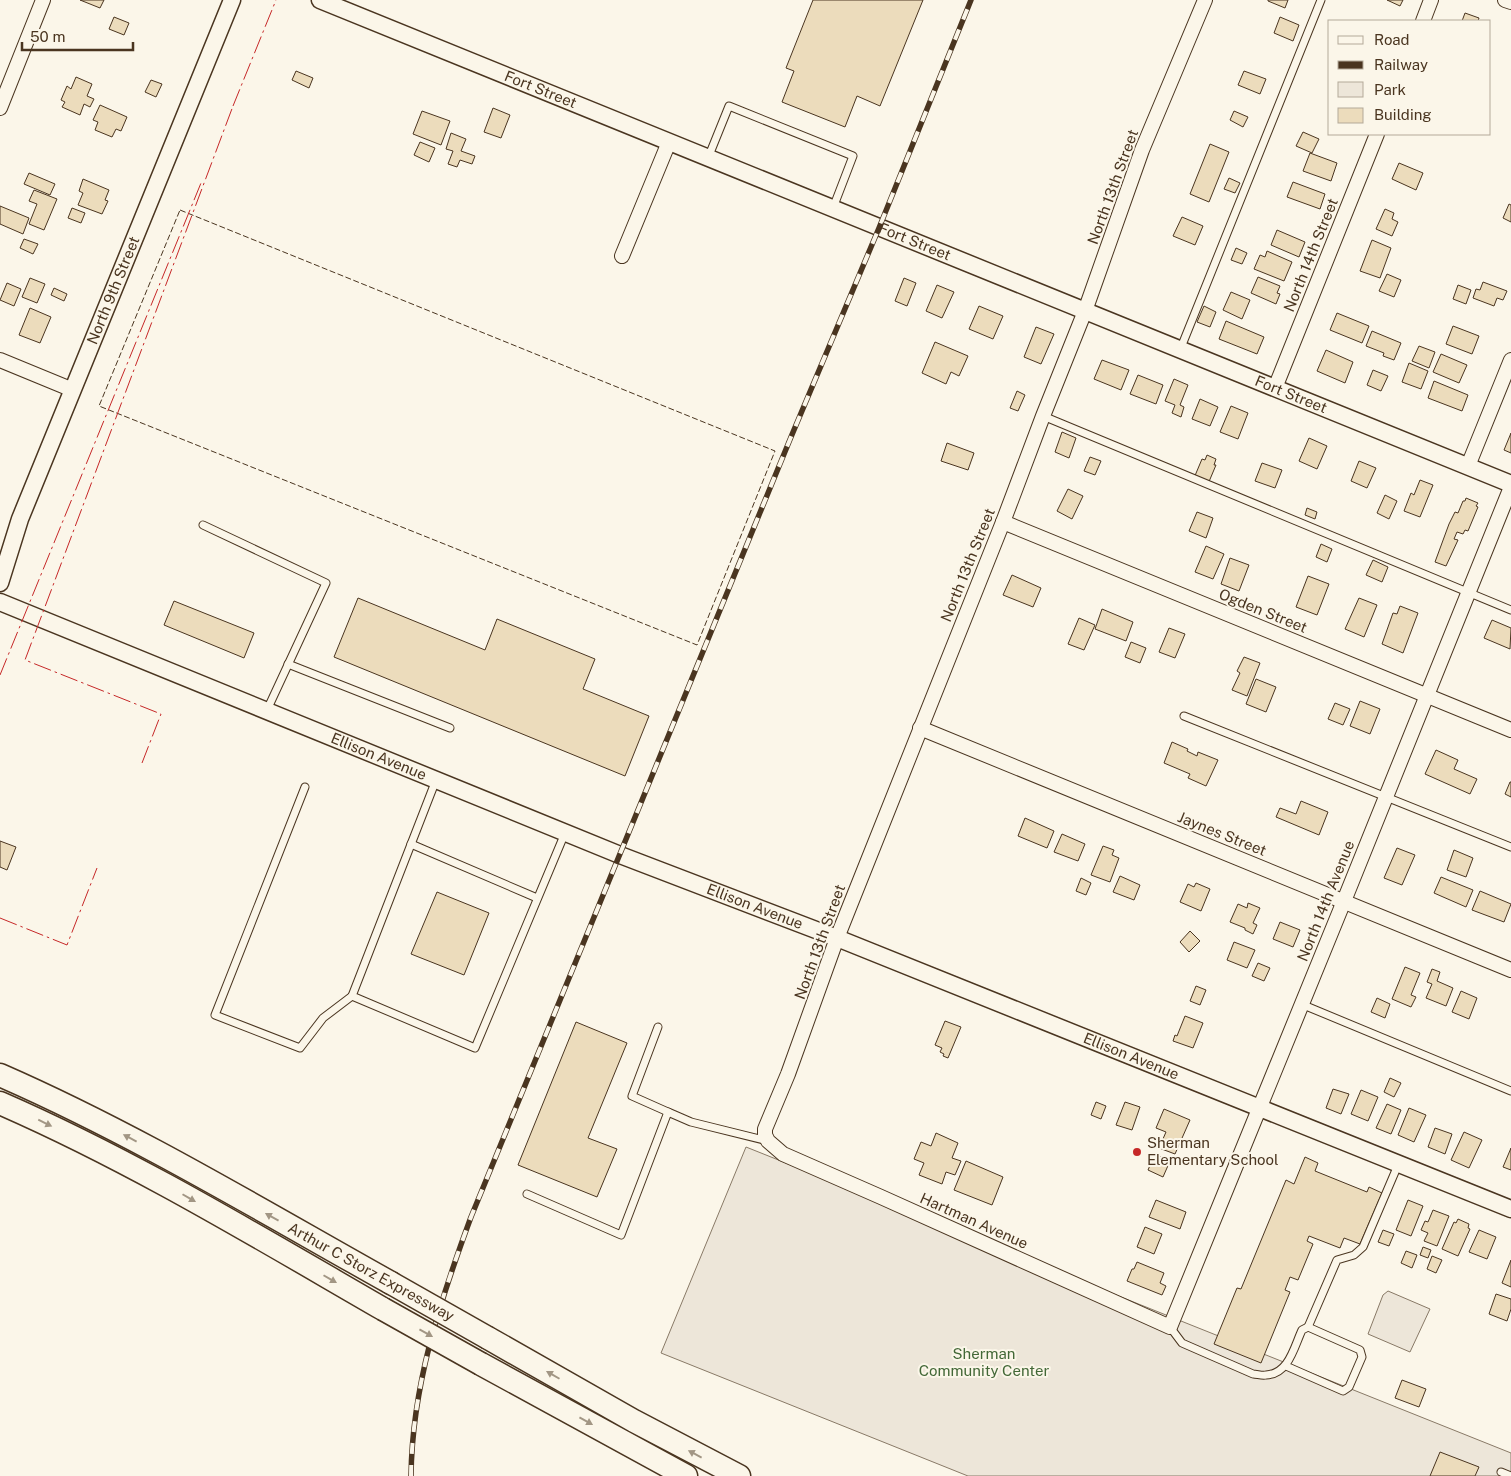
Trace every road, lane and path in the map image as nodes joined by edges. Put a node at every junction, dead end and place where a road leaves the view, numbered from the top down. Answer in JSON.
{"nodes":[{"id":1,"x":43,"y":0,"type":"edge"},
{"id":2,"x":232,"y":0,"type":"edge"},
{"id":3,"x":320,"y":0,"type":"edge"},
{"id":4,"x":1205,"y":0,"type":"edge"},
{"id":5,"x":1322,"y":0,"type":"edge"},
{"id":6,"x":1431,"y":0,"type":"edge"},
{"id":7,"x":1505,"y":0,"type":"edge"},
{"id":8,"x":1511,"y":2,"type":"edge"},
{"id":9,"x":1423,"y":20,"type":"edge"},
{"id":10,"x":0,"y":108,"type":"edge"},
{"id":11,"x":1378,"y":135,"type":"edge"},
{"id":12,"x":669,"y":142,"type":"junction"},
{"id":13,"x":708,"y":158,"type":"junction"},
{"id":14,"x":833,"y":209,"type":"junction"},
{"id":15,"x":622,"y":256,"type":"dead end"},
{"id":16,"x":1085,"y":311,"type":"junction"},
{"id":17,"x":1180,"y":350,"type":"junction"},
{"id":18,"x":0,"y":360,"type":"edge"},
{"id":19,"x":1511,"y":360,"type":"edge"},
{"id":20,"x":1275,"y":388,"type":"junction"},
{"id":21,"x":74,"y":390,"type":"junction"},
{"id":22,"x":1043,"y":416,"type":"junction"},
{"id":23,"x":1468,"y":466,"type":"junction"},
{"id":24,"x":1511,"y":485,"type":"edge"},
{"id":25,"x":1003,"y":522,"type":"junction"},
{"id":26,"x":203,"y":525,"type":"dead end"},
{"id":27,"x":0,"y":583,"type":"edge"},
{"id":28,"x":1468,"y":593,"type":"junction"},
{"id":29,"x":0,"y":602,"type":"edge"},
{"id":30,"x":1511,"y":610,"type":"edge"},
{"id":31,"x":288,"y":664,"type":"junction"},
{"id":32,"x":1426,"y":695,"type":"junction"},
{"id":33,"x":267,"y":710,"type":"junction"},
{"id":34,"x":1184,"y":716,"type":"dead end"},
{"id":35,"x":450,"y":728,"type":"dead end"},
{"id":36,"x":920,"y":728,"type":"junction"},
{"id":37,"x":1511,"y":730,"type":"edge"},
{"id":38,"x":436,"y":780,"type":"junction"},
{"id":39,"x":305,"y":787,"type":"dead end"},
{"id":40,"x":1386,"y":796,"type":"junction"},
{"id":41,"x":565,"y":832,"type":"junction"},
{"id":42,"x":411,"y":844,"type":"junction"},
{"id":43,"x":1511,"y":847,"type":"edge"},
{"id":44,"x":537,"y":898,"type":"junction"},
{"id":45,"x":1344,"y":901,"type":"junction"},
{"id":46,"x":837,"y":938,"type":"junction"},
{"id":47,"x":1511,"y":970,"type":"edge"},
{"id":48,"x":352,"y":996,"type":"junction"},
{"id":49,"x":1301,"y":1004,"type":"junction"},
{"id":50,"x":658,"y":1027,"type":"dead end"},
{"id":51,"x":0,"y":1075,"type":"edge"},
{"id":52,"x":1511,"y":1091,"type":"edge"},
{"id":53,"x":0,"y":1103,"type":"edge"},
{"id":54,"x":1259,"y":1108,"type":"junction"},
{"id":55,"x":668,"y":1112,"type":"junction"},
{"id":56,"x":768,"y":1141,"type":"junction"},
{"id":57,"x":1398,"y":1164,"type":"junction"},
{"id":58,"x":527,"y":1194,"type":"dead end"},
{"id":59,"x":1511,"y":1209,"type":"edge"},
{"id":60,"x":1170,"y":1327,"type":"junction"},
{"id":61,"x":1308,"y":1327,"type":"junction"},
{"id":62,"x":1286,"y":1366,"type":"junction"},
{"id":63,"x":1501,"y":1472,"type":"dead end"},
{"id":64,"x":686,"y":1476,"type":"edge"},
{"id":65,"x":739,"y":1476,"type":"edge"},
{"id":66,"x":1511,"y":1476,"type":"edge"}],
"edges":[{"from":1,"to":10,"type":"street"},
{"from":2,"to":21,"type":"street","name":"North 9th Street"},
{"from":3,"to":12,"type":"street","name":"Fort Street"},
{"from":4,"to":16,"type":"street","name":"North 13th Street"},
{"from":5,"to":17,"type":"lane"},
{"from":6,"to":9,"type":"street"},
{"from":7,"to":8,"type":"street"},
{"from":11,"to":20,"type":"street","name":"North 14th Street"},
{"from":12,"to":13,"type":"street","name":"Fort Street"},
{"from":12,"to":15,"type":"street"},
{"from":13,"to":14,"type":"street","name":"Fort Street"},
{"from":13,"to":14,"type":"lane"},
{"from":14,"to":16,"type":"street","name":"Fort Street"},
{"from":16,"to":17,"type":"street","name":"Fort Street"},
{"from":16,"to":22,"type":"street","name":"North 13th Street"},
{"from":17,"to":20,"type":"street","name":"Fort Street"},
{"from":18,"to":21,"type":"street"},
{"from":19,"to":23,"type":"street"},
{"from":20,"to":23,"type":"street","name":"Fort Street"},
{"from":21,"to":27,"type":"street","name":"North 9th Street"},
{"from":22,"to":25,"type":"street","name":"North 13th Street"},
{"from":22,"to":28,"type":"lane"},
{"from":23,"to":24,"type":"street","name":"Fort Street"},
{"from":24,"to":28,"type":"street","name":"North 14th Avenue"},
{"from":25,"to":32,"type":"street","name":"Ogden Street"},
{"from":25,"to":36,"type":"street","name":"North 13th Street"},
{"from":26,"to":31,"type":"lane"},
{"from":28,"to":30,"type":"lane"},
{"from":28,"to":32,"type":"street","name":"North 14th Avenue"},
{"from":29,"to":33,"type":"street","name":"Ellison Avenue"},
{"from":31,"to":33,"type":"lane"},
{"from":31,"to":35,"type":"lane"},
{"from":32,"to":37,"type":"street","name":"Ogden Street"},
{"from":32,"to":40,"type":"street","name":"North 14th Avenue"},
{"from":33,"to":38,"type":"street","name":"Ellison Avenue"},
{"from":34,"to":40,"type":"lane"},
{"from":36,"to":45,"type":"street","name":"Jaynes Street"},
{"from":36,"to":46,"type":"street","name":"North 13th Street"},
{"from":38,"to":41,"type":"street","name":"Ellison Avenue"},
{"from":38,"to":42,"type":"lane"},
{"from":39,"to":48,"type":"lane"},
{"from":40,"to":43,"type":"lane"},
{"from":40,"to":45,"type":"street","name":"North 14th Avenue"},
{"from":41,"to":44,"type":"lane"},
{"from":41,"to":46,"type":"street","name":"Ellison Avenue"},
{"from":42,"to":44,"type":"lane"},
{"from":42,"to":48,"type":"lane"},
{"from":44,"to":48,"type":"lane"},
{"from":45,"to":47,"type":"street","name":"Jaynes Street"},
{"from":45,"to":49,"type":"street","name":"North 14th Avenue"},
{"from":46,"to":54,"type":"street","name":"Ellison Avenue"},
{"from":46,"to":56,"type":"street","name":"North 13th Street"},
{"from":49,"to":52,"type":"lane"},
{"from":49,"to":54,"type":"street","name":"North 14th Avenue"},
{"from":50,"to":55,"type":"lane"},
{"from":65,"to":51,"type":"highway","name":"Arthur C Storz Expressway","one_way":true,"bridge":true},
{"from":53,"to":64,"type":"highway","name":"Arthur C Storz Expressway","one_way":true,"bridge":true},
{"from":54,"to":57,"type":"street","name":"Ellison Avenue"},
{"from":54,"to":60,"type":"street","name":"North 14th Avenue"},
{"from":55,"to":56,"type":"lane"},
{"from":55,"to":58,"type":"lane"},
{"from":56,"to":60,"type":"street","name":"Hartman Avenue"},
{"from":57,"to":59,"type":"street","name":"Ellison Avenue"},
{"from":57,"to":61,"type":"lane"},
{"from":60,"to":62,"type":"lane"},
{"from":61,"to":62,"type":"lane"},
{"from":61,"to":62,"type":"lane"},
{"from":63,"to":66,"type":"lane"}]}
